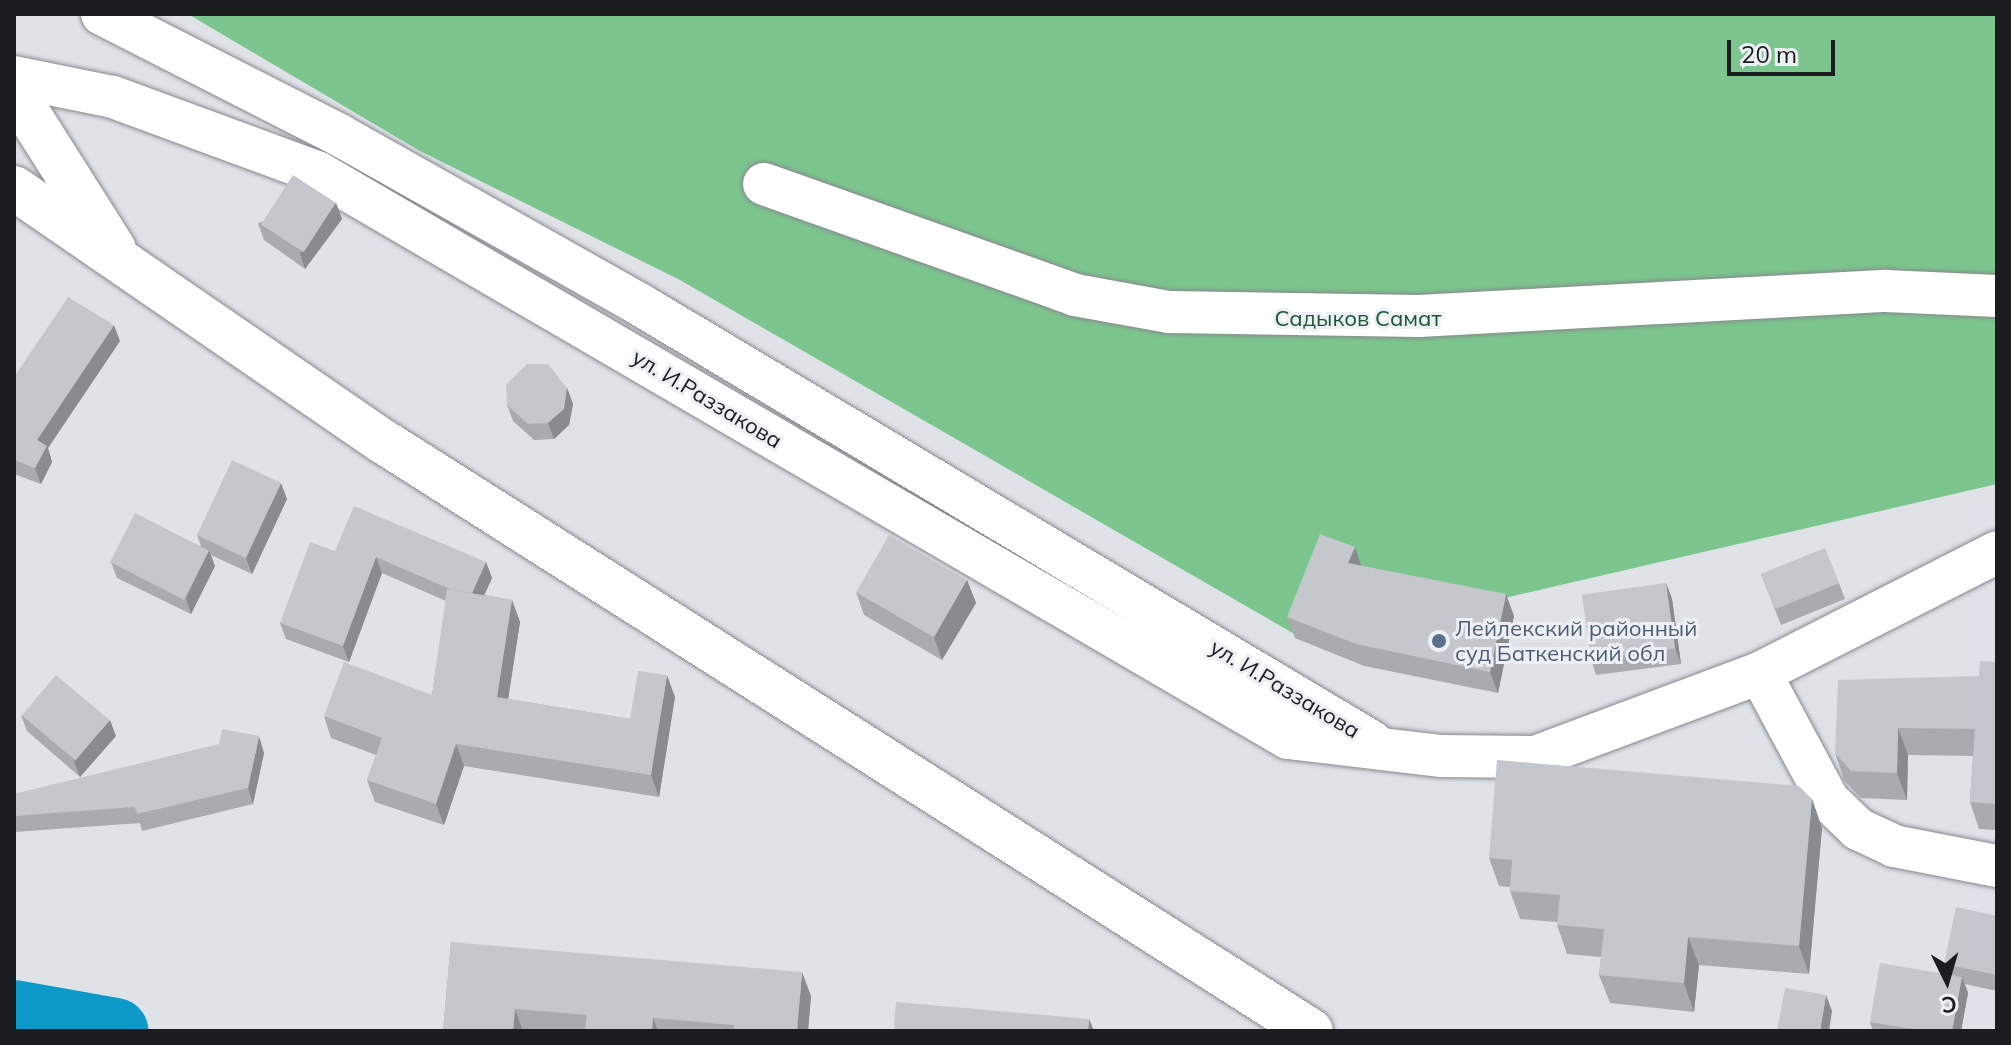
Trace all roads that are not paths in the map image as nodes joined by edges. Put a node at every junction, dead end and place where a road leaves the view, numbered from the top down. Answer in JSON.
{"nodes":[{"id":1,"x":102,"y":14,"type":"edge"},
{"id":2,"x":14,"y":77,"type":"edge"},
{"id":3,"x":14,"y":91,"type":"edge"},
{"id":4,"x":764,"y":184,"type":"dead end"},
{"id":5,"x":14,"y":188,"type":"edge"},
{"id":6,"x":126,"y":268,"type":"junction"},
{"id":7,"x":1997,"y":296,"type":"edge"},
{"id":8,"x":1997,"y":552,"type":"edge"},
{"id":9,"x":1760,"y":673,"type":"junction"},
{"id":10,"x":1383,"y":749,"type":"junction"},
{"id":11,"x":1997,"y":866,"type":"edge"},
{"id":12,"x":1311,"y":1031,"type":"edge"}],
"edges":[{"from":1,"to":10,"type":"street","name":"ул. И.Раззакова"},
{"from":2,"to":10,"type":"street","name":"ул. И.Раззакова"},
{"from":3,"to":6,"type":"main road"},
{"from":4,"to":7,"type":"street"},
{"from":5,"to":6,"type":"main road"},
{"from":6,"to":12,"type":"main road"},
{"from":8,"to":9,"type":"street","name":"ул. И.Раззакова"},
{"from":9,"to":10,"type":"street","name":"ул. И.Раззакова"},
{"from":9,"to":11,"type":"street"}]}
